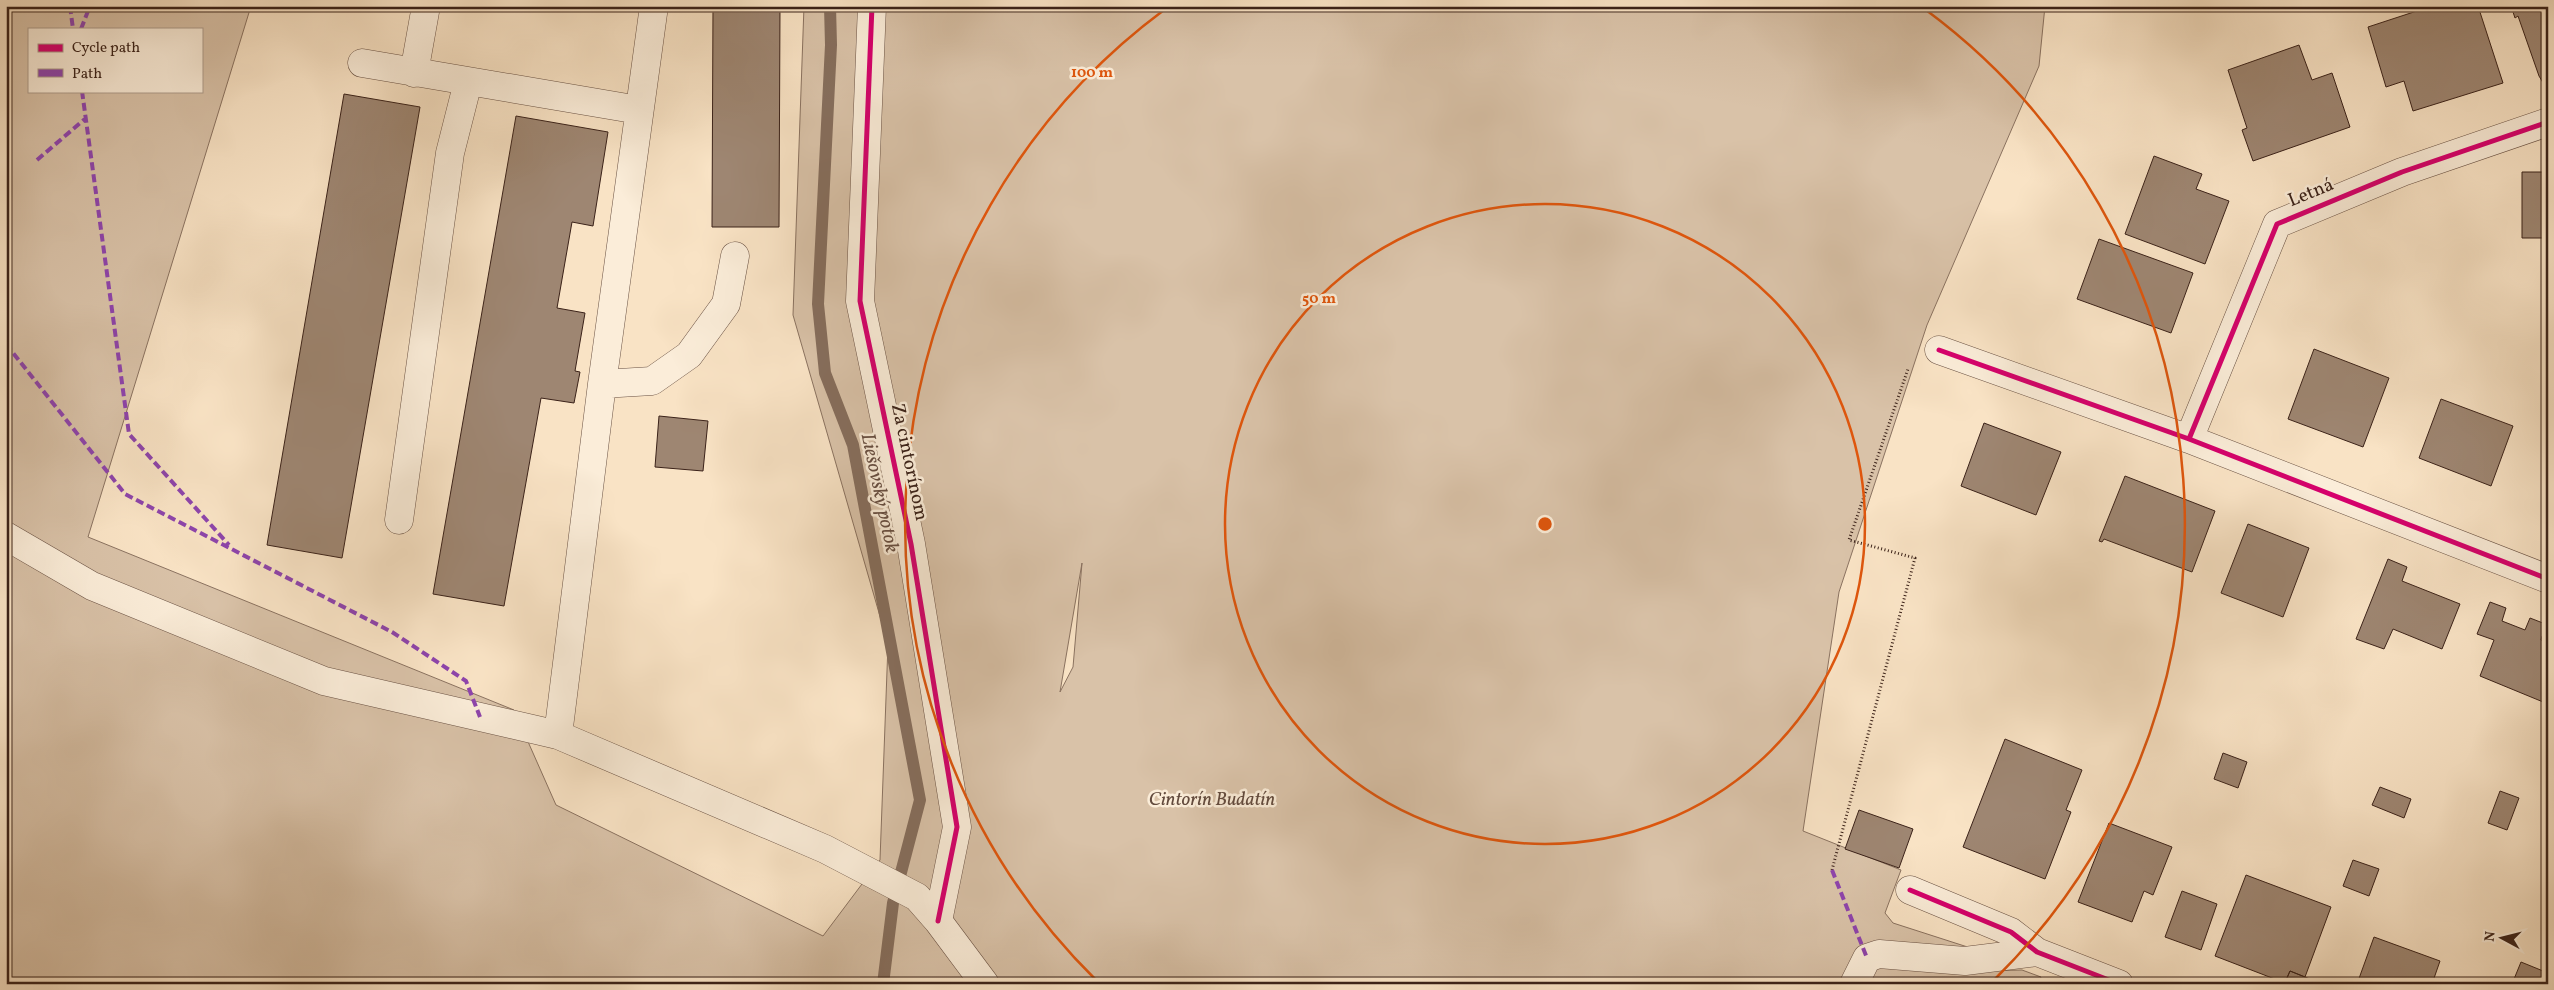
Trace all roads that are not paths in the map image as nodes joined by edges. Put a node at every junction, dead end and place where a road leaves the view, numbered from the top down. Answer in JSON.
{"nodes":[{"id":1,"x":426,"y":6,"type":"edge"},
{"id":2,"x":654,"y":6,"type":"edge"},
{"id":3,"x":872,"y":6,"type":"edge"},
{"id":4,"x":362,"y":64,"type":"dead end"},
{"id":5,"x":414,"y":73,"type":"junction"},
{"id":6,"x":468,"y":82,"type":"junction"},
{"id":7,"x":639,"y":110,"type":"junction"},
{"id":8,"x":2548,"y":122,"type":"edge"},
{"id":9,"x":735,"y":256,"type":"dead end"},
{"id":10,"x":1939,"y":350,"type":"road end"},
{"id":11,"x":602,"y":384,"type":"junction"},
{"id":12,"x":2189,"y":439,"type":"junction"},
{"id":13,"x":399,"y":520,"type":"dead end"},
{"id":14,"x":6,"y":536,"type":"edge"},
{"id":15,"x":2548,"y":578,"type":"edge"},
{"id":16,"x":558,"y":735,"type":"junction"},
{"id":17,"x":1910,"y":890,"type":"dead end"},
{"id":18,"x":938,"y":921,"type":"junction"},
{"id":19,"x":2037,"y":952,"type":"junction"},
{"id":20,"x":985,"y":984,"type":"edge"},
{"id":21,"x":1854,"y":984,"type":"edge"},
{"id":22,"x":2119,"y":984,"type":"edge"}],
"edges":[{"from":1,"to":5,"type":"street"},
{"from":2,"to":7,"type":"street"},
{"from":3,"to":18,"type":"street","name":"Za cintorínom"},
{"from":4,"to":5,"type":"street"},
{"from":5,"to":6,"type":"street"},
{"from":6,"to":7,"type":"street"},
{"from":6,"to":13,"type":"street"},
{"from":7,"to":11,"type":"street"},
{"from":8,"to":12,"type":"street","name":"Letná"},
{"from":9,"to":11,"type":"street"},
{"from":10,"to":12,"type":"street"},
{"from":11,"to":16,"type":"street"},
{"from":12,"to":15,"type":"street"},
{"from":14,"to":16,"type":"street"},
{"from":16,"to":18,"type":"street"},
{"from":17,"to":19,"type":"street"},
{"from":18,"to":20,"type":"street"},
{"from":19,"to":21,"type":"street"},
{"from":19,"to":22,"type":"street"}]}
